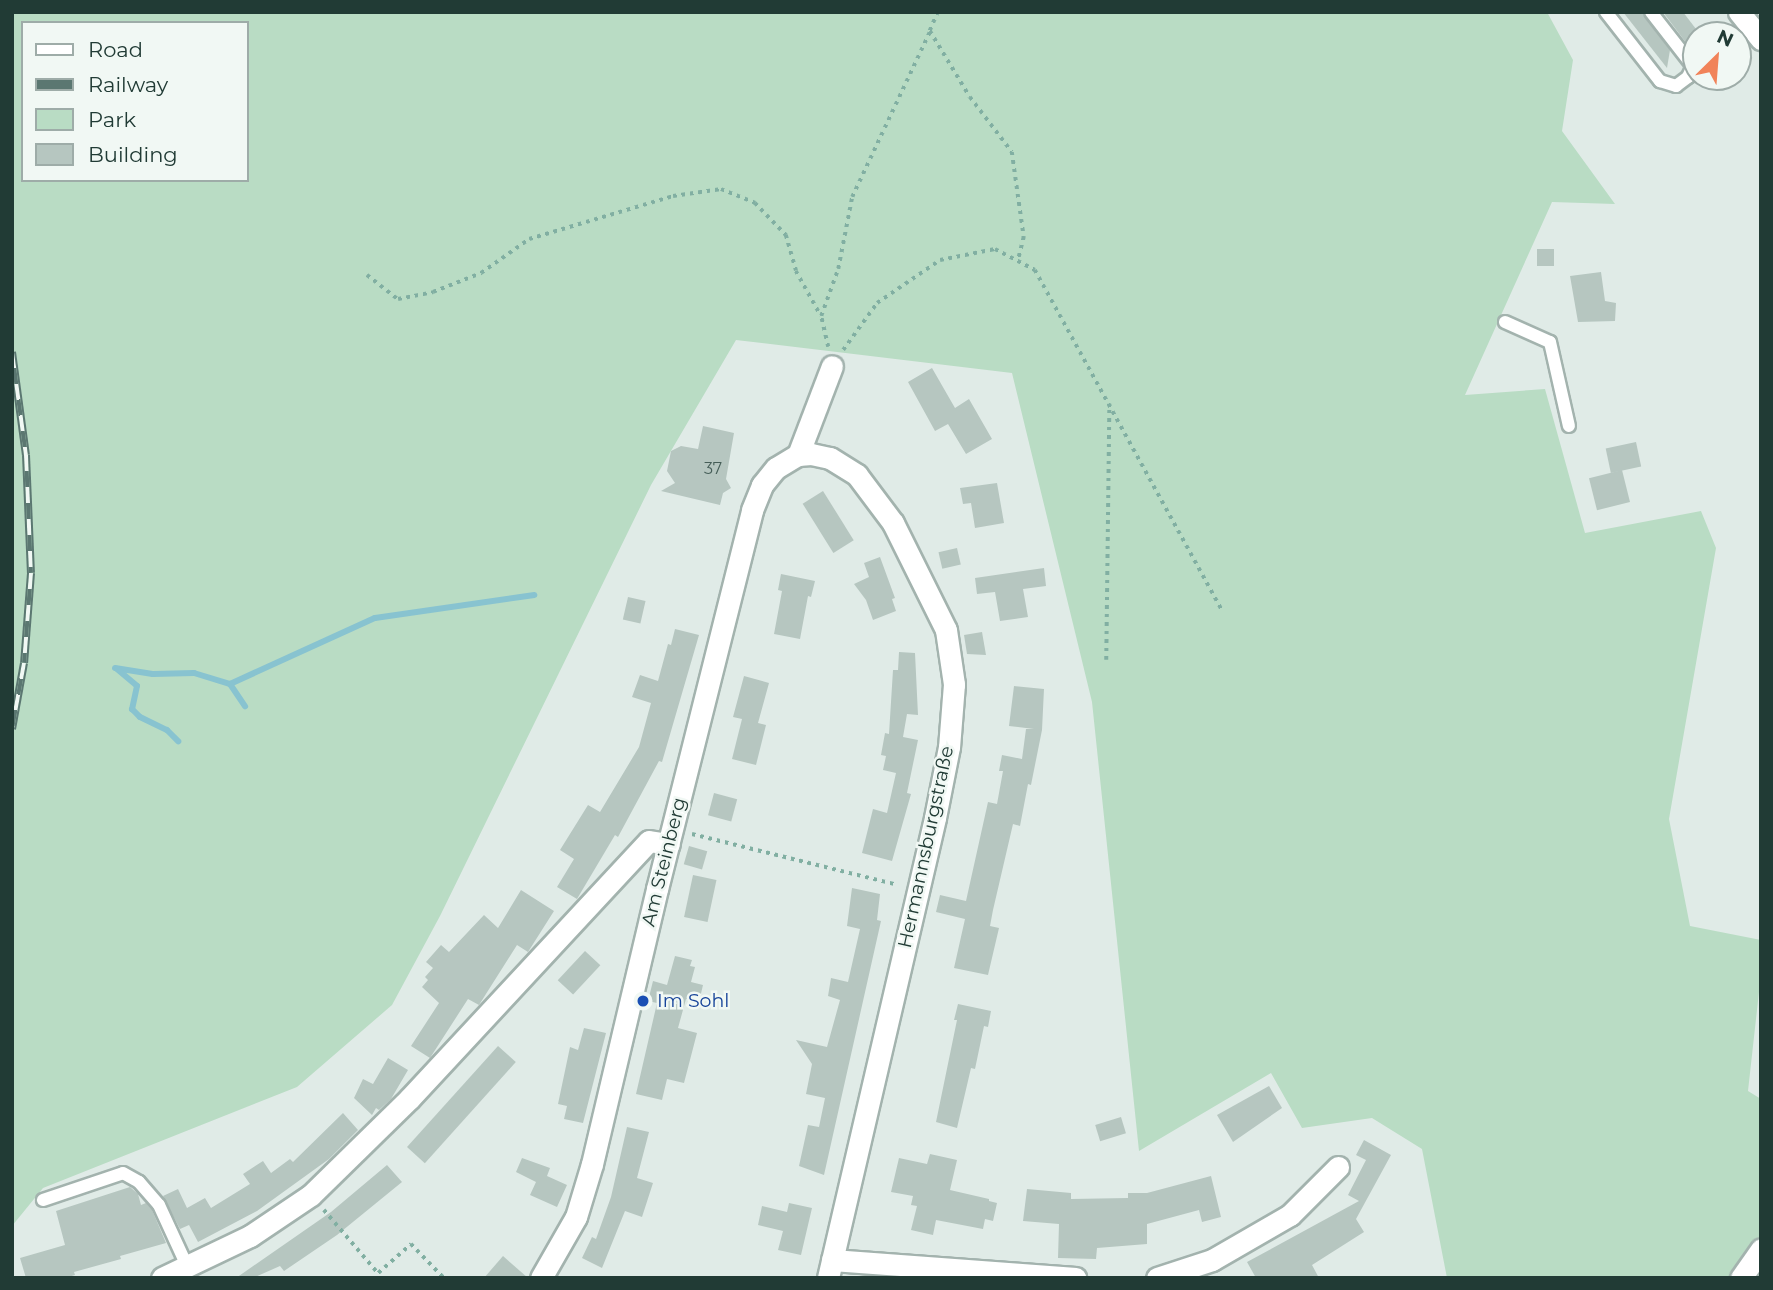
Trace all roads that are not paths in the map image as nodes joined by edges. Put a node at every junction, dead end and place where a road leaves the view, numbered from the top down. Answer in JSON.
{"nodes":[{"id":1,"x":1606,"y":12,"type":"edge"},
{"id":2,"x":1651,"y":12,"type":"edge"},
{"id":3,"x":1739,"y":12,"type":"edge"},
{"id":4,"x":1761,"y":39,"type":"edge"},
{"id":5,"x":1505,"y":322,"type":"dead end"},
{"id":6,"x":832,"y":366,"type":"road end"},
{"id":7,"x":1569,"y":426,"type":"dead end"},
{"id":8,"x":798,"y":455,"type":"junction"},
{"id":9,"x":671,"y":837,"type":"junction"},
{"id":10,"x":1338,"y":1167,"type":"dead end"},
{"id":11,"x":43,"y":1200,"type":"dead end"},
{"id":12,"x":1761,"y":1249,"type":"edge"},
{"id":13,"x":187,"y":1266,"type":"junction"},
{"id":14,"x":830,"y":1269,"type":"edge"},
{"id":15,"x":162,"y":1278,"type":"edge"},
{"id":16,"x":541,"y":1278,"type":"edge"},
{"id":17,"x":1075,"y":1278,"type":"edge"},
{"id":18,"x":1157,"y":1278,"type":"edge"},
{"id":19,"x":1741,"y":1278,"type":"edge"}],
"edges":[{"from":1,"to":2,"type":"lane"},
{"from":3,"to":4,"type":"street"},
{"from":5,"to":7,"type":"lane"},
{"from":6,"to":8,"type":"street"},
{"from":8,"to":9,"type":"street","name":"Am Steinberg"},
{"from":8,"to":14,"type":"street","name":"Hermannsburgstraße"},
{"from":9,"to":13,"type":"street"},
{"from":9,"to":16,"type":"street","name":"Am Steinberg"},
{"from":10,"to":18,"type":"street"},
{"from":11,"to":13,"type":"lane"},
{"from":12,"to":19,"type":"street"},
{"from":13,"to":15,"type":"street"},
{"from":14,"to":17,"type":"street","name":"Hermannsburgstraße"}]}
